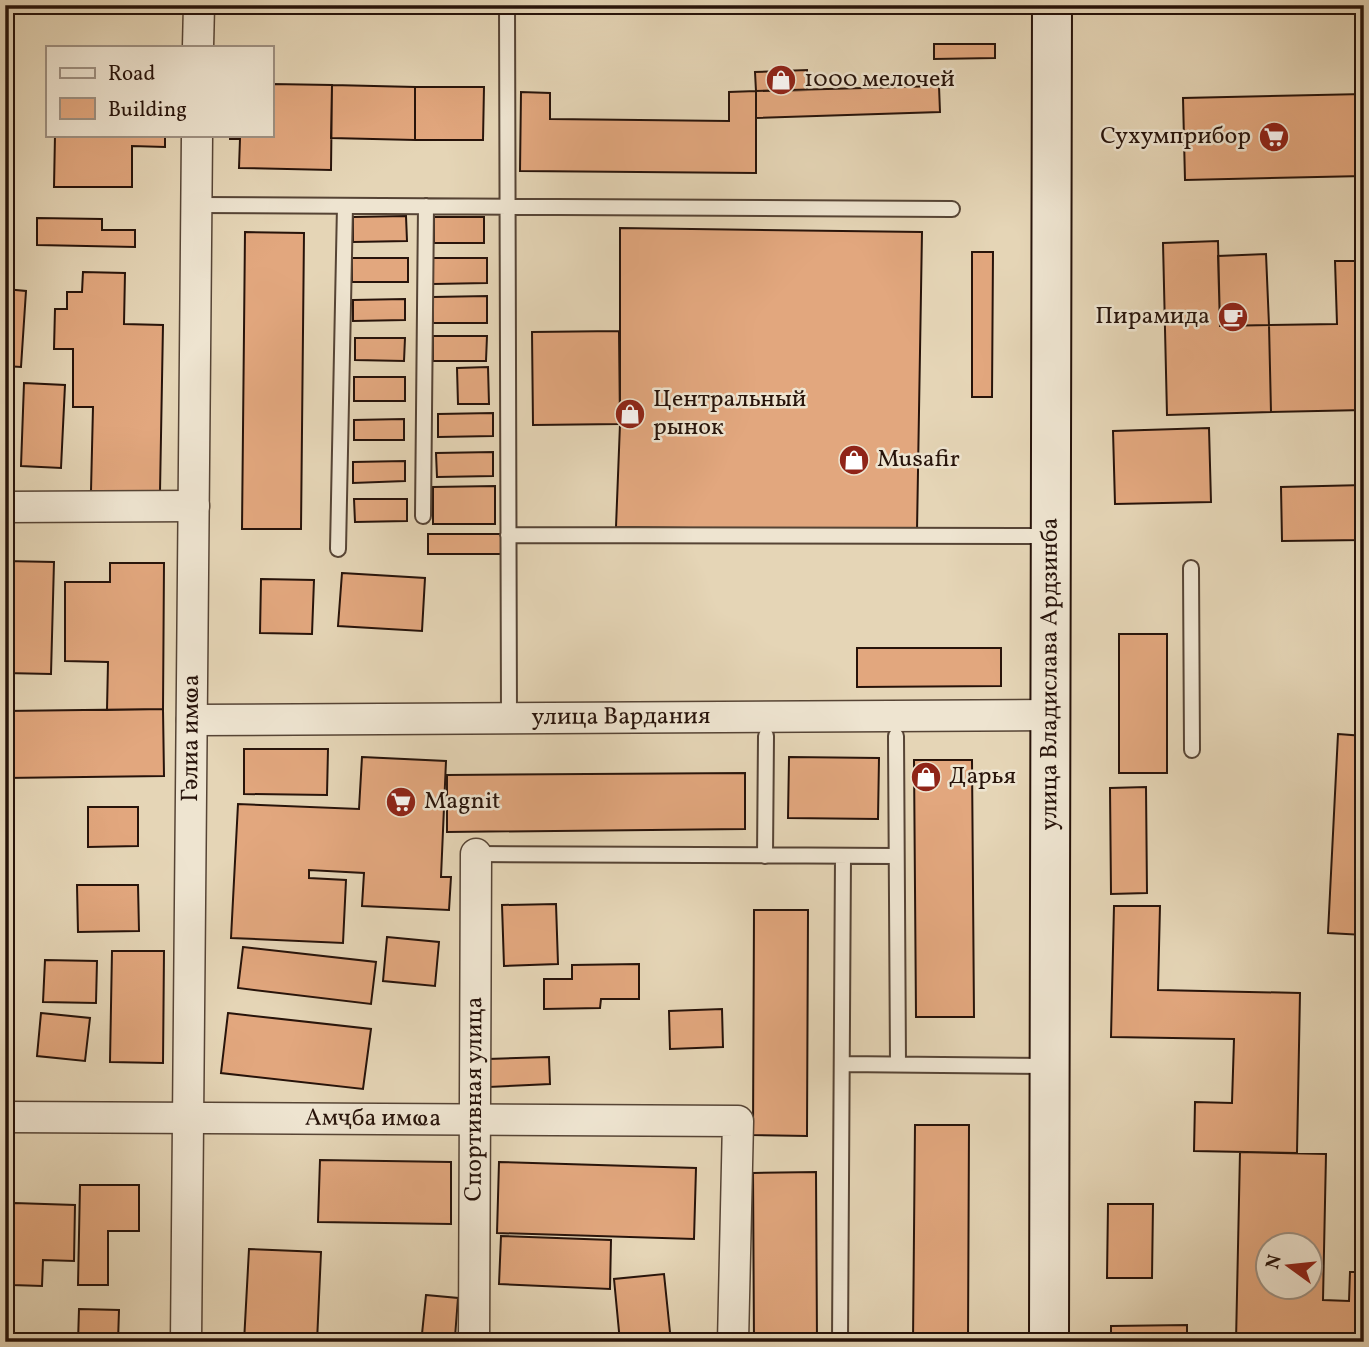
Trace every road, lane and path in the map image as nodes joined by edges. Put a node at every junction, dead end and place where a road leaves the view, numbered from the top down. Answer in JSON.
{"nodes":[{"id":1,"x":199,"y":5,"type":"edge"},
{"id":2,"x":507,"y":5,"type":"edge"},
{"id":3,"x":1052,"y":5,"type":"edge"},
{"id":4,"x":198,"y":46,"type":"edge"},
{"id":5,"x":197,"y":136,"type":"edge"},
{"id":6,"x":197,"y":205,"type":"junction"},
{"id":7,"x":345,"y":206,"type":"junction"},
{"id":8,"x":426,"y":206,"type":"junction"},
{"id":9,"x":508,"y":207,"type":"junction"},
{"id":10,"x":952,"y":209,"type":"dead end"},
{"id":11,"x":194,"y":506,"type":"junction"},
{"id":12,"x":5,"y":507,"type":"edge"},
{"id":13,"x":423,"y":516,"type":"dead end"},
{"id":14,"x":508,"y":535,"type":"junction"},
{"id":15,"x":1051,"y":536,"type":"junction"},
{"id":16,"x":338,"y":549,"type":"dead end"},
{"id":17,"x":1191,"y":568,"type":"dead end"},
{"id":18,"x":1051,"y":715,"type":"junction"},
{"id":19,"x":509,"y":719,"type":"junction"},
{"id":20,"x":192,"y":720,"type":"junction"},
{"id":21,"x":766,"y":736,"type":"dead end"},
{"id":22,"x":896,"y":736,"type":"dead end"},
{"id":23,"x":1192,"y":750,"type":"dead end"},
{"id":24,"x":476,"y":854,"type":"joint"},
{"id":25,"x":765,"y":856,"type":"junction"},
{"id":26,"x":896,"y":856,"type":"junction"},
{"id":27,"x":843,"y":857,"type":"junction"},
{"id":28,"x":842,"y":1064,"type":"junction"},
{"id":29,"x":898,"y":1064,"type":"junction"},
{"id":30,"x":1050,"y":1066,"type":"junction"},
{"id":31,"x":5,"y":1117,"type":"edge"},
{"id":32,"x":188,"y":1118,"type":"junction"},
{"id":33,"x":475,"y":1119,"type":"junction"},
{"id":34,"x":186,"y":1342,"type":"edge"},
{"id":35,"x":474,"y":1342,"type":"edge"},
{"id":36,"x":733,"y":1342,"type":"edge"},
{"id":37,"x":840,"y":1342,"type":"edge"},
{"id":38,"x":1049,"y":1342,"type":"edge"}],
"edges":[{"from":1,"to":4,"type":"street"},
{"from":2,"to":9,"type":"lane"},
{"from":3,"to":15,"type":"main road","name":"улица Владислава Ардзинба"},
{"from":5,"to":6,"type":"street","name":"Гәлиа имҩа"},
{"from":6,"to":7,"type":"lane"},
{"from":6,"to":11,"type":"street","name":"Гәлиа имҩа"},
{"from":7,"to":8,"type":"lane"},
{"from":7,"to":16,"type":"lane"},
{"from":8,"to":9,"type":"lane"},
{"from":8,"to":13,"type":"lane"},
{"from":9,"to":10,"type":"lane"},
{"from":9,"to":14,"type":"lane"},
{"from":11,"to":12,"type":"street"},
{"from":11,"to":20,"type":"street","name":"Гәлиа имҩа"},
{"from":14,"to":15,"type":"lane"},
{"from":14,"to":19,"type":"lane"},
{"from":15,"to":18,"type":"main road","name":"улица Владислава Ардзинба"},
{"from":17,"to":23,"type":"lane"},
{"from":18,"to":19,"type":"street","name":"улица Вардания"},
{"from":18,"to":30,"type":"main road","name":"улица Владислава Ардзинба"},
{"from":19,"to":20,"type":"street","name":"улица Вардания"},
{"from":20,"to":32,"type":"street","name":"Гәлиа имҩа"},
{"from":21,"to":25,"type":"lane"},
{"from":22,"to":26,"type":"lane"},
{"from":24,"to":25,"type":"lane"},
{"from":24,"to":33,"type":"street","name":"Спортивная улица"},
{"from":25,"to":27,"type":"lane"},
{"from":26,"to":27,"type":"lane"},
{"from":26,"to":29,"type":"lane"},
{"from":27,"to":28,"type":"lane"},
{"from":28,"to":29,"type":"lane"},
{"from":28,"to":37,"type":"lane"},
{"from":29,"to":30,"type":"lane"},
{"from":30,"to":38,"type":"main road","name":"улица Владислава Ардзинба"},
{"from":31,"to":32,"type":"street","name":"Амҷба имҩа"},
{"from":32,"to":33,"type":"street","name":"Амҷба имҩа"},
{"from":32,"to":34,"type":"street","name":"Гәлиа имҩа"},
{"from":33,"to":35,"type":"street","name":"Спортивная улица"},
{"from":33,"to":36,"type":"street","name":"Амҷба имҩа"}]}
